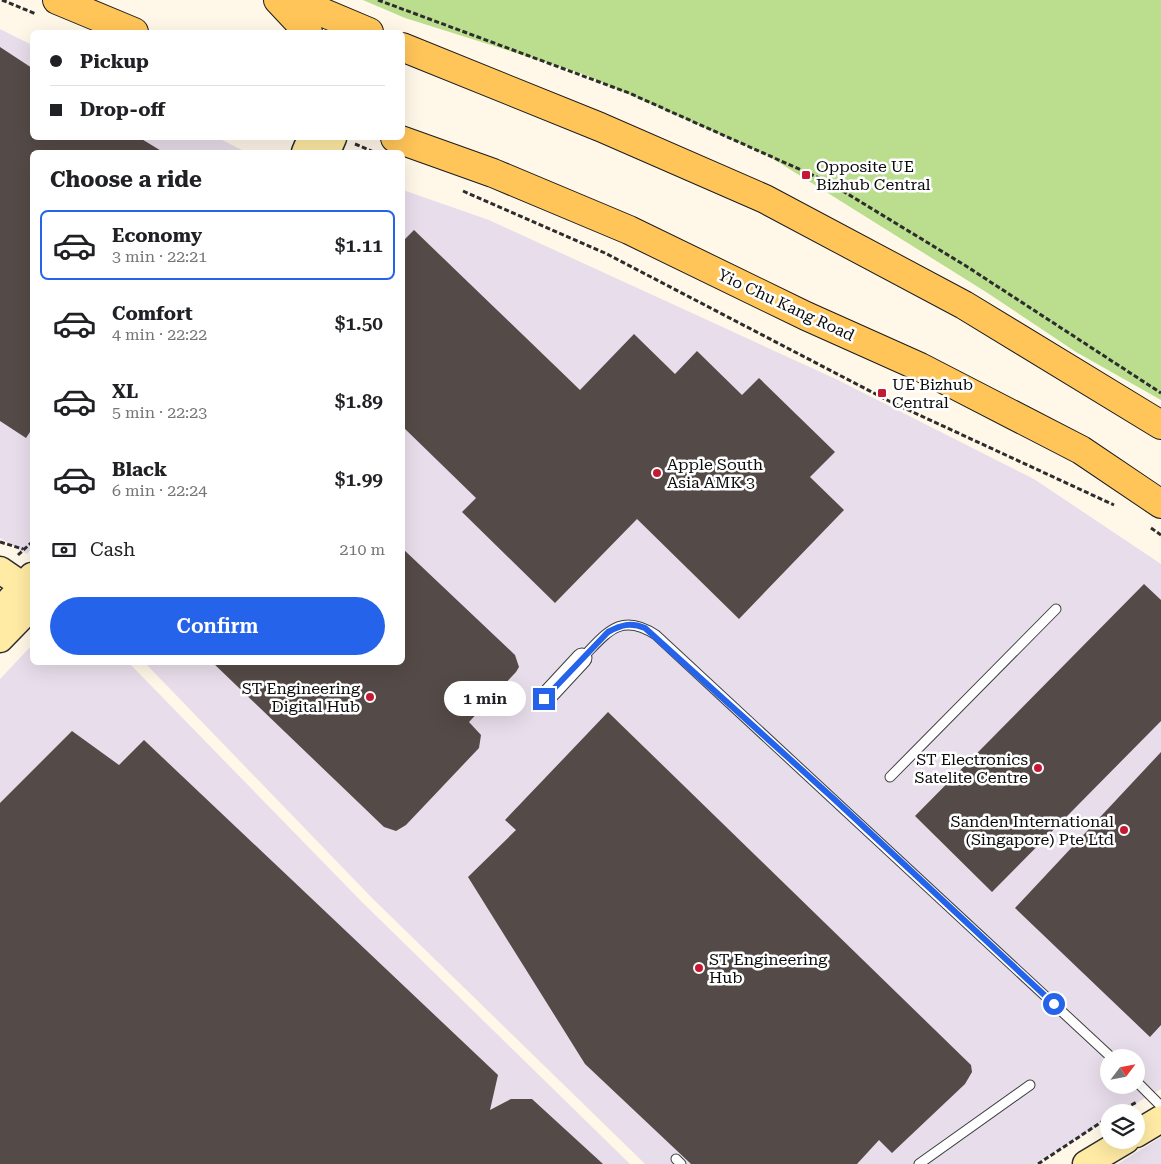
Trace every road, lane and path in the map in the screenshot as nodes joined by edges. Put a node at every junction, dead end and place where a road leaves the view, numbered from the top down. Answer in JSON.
{"nodes":[{"id":1,"x":57,"y":0,"type":"edge"},
{"id":2,"x":278,"y":0,"type":"edge"},
{"id":3,"x":293,"y":0,"type":"edge"},
{"id":4,"x":378,"y":0,"type":"edge"},
{"id":5,"x":129,"y":30,"type":"edge"},
{"id":6,"x":306,"y":30,"type":"edge"},
{"id":7,"x":364,"y":30,"type":"edge"},
{"id":8,"x":409,"y":55,"type":"edge"},
{"id":9,"x":401,"y":140,"type":"edge"},
{"id":10,"x":336,"y":143,"type":"edge"},
{"id":11,"x":366,"y":150,"type":"edge"},
{"id":12,"x":455,"y":188,"type":"dead end"},
{"id":13,"x":1161,"y":393,"type":"edge"},
{"id":14,"x":1161,"y":425,"type":"edge"},
{"id":15,"x":1115,"y":505,"type":"dead end"},
{"id":16,"x":1153,"y":514,"type":"edge"},
{"id":17,"x":1161,"y":535,"type":"edge"},
{"id":18,"x":0,"y":542,"type":"edge"},
{"id":19,"x":23,"y":550,"type":"dead end"},
{"id":20,"x":0,"y":570,"type":"edge"},
{"id":21,"x":20,"y":597,"type":"edge"},
{"id":22,"x":1056,"y":609,"type":"dead end"},
{"id":23,"x":0,"y":639,"type":"edge"},
{"id":24,"x":582,"y":658,"type":"joint"},
{"id":25,"x":544,"y":699,"type":"dead end"},
{"id":26,"x":890,"y":777,"type":"dead end"},
{"id":27,"x":1102,"y":1049,"type":"edge"},
{"id":28,"x":1030,"y":1085,"type":"dead end"},
{"id":29,"x":1145,"y":1091,"type":"edge"},
{"id":30,"x":1161,"y":1106,"type":"edge"},
{"id":31,"x":1161,"y":1118,"type":"edge"},
{"id":32,"x":1100,"y":1123,"type":"edge"},
{"id":33,"x":1145,"y":1128,"type":"edge"},
{"id":34,"x":1111,"y":1149,"type":"edge"},
{"id":35,"x":918,"y":1164,"type":"edge"},
{"id":36,"x":1038,"y":1164,"type":"edge"},
{"id":37,"x":1086,"y":1164,"type":"edge"}],
"edges":[{"from":1,"to":5,"type":"main road"},
{"from":2,"to":6,"type":"main road"},
{"from":3,"to":7,"type":"main road"},
{"from":4,"to":13,"type":"path"},
{"from":8,"to":14,"type":"main road"},
{"from":9,"to":16,"type":"main road","name":"Yio Chu Kang Road"},
{"from":10,"to":11,"type":"path"},
{"from":12,"to":15,"type":"path"},
{"from":16,"to":17,"type":"path"},
{"from":18,"to":19,"type":"path"},
{"from":20,"to":21,"type":"street"},
{"from":21,"to":23,"type":"street"},
{"from":22,"to":26,"type":"lane"},
{"from":24,"to":25,"type":"street"},
{"from":24,"to":27,"type":"lane"},
{"from":28,"to":35,"type":"lane"},
{"from":29,"to":30,"type":"lane"},
{"from":31,"to":33,"type":"street"},
{"from":32,"to":36,"type":"path"},
{"from":34,"to":37,"type":"street"}]}
